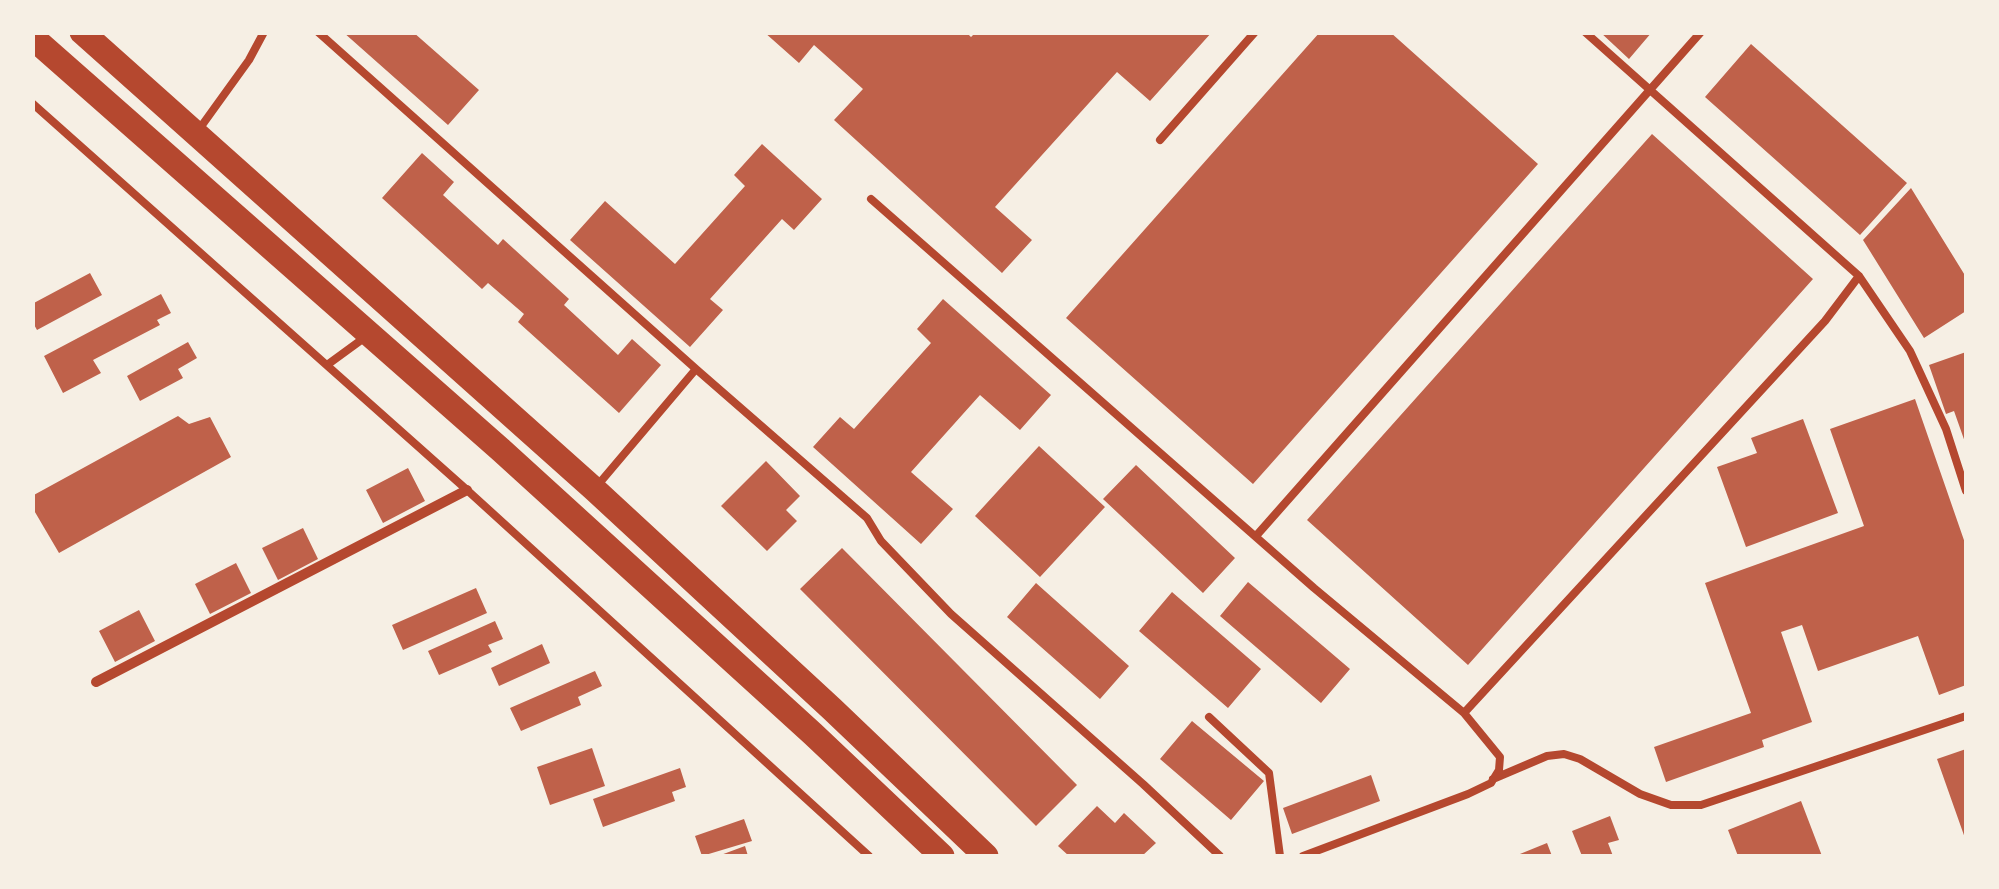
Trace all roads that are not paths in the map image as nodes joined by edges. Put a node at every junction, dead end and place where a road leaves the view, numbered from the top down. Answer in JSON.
{"nodes":[{"id":1,"x":82,"y":32,"type":"edge"},
{"id":2,"x":264,"y":32,"type":"edge"},
{"id":3,"x":318,"y":32,"type":"edge"},
{"id":4,"x":1255,"y":32,"type":"edge"},
{"id":5,"x":1584,"y":32,"type":"edge"},
{"id":6,"x":1702,"y":32,"type":"edge"},
{"id":7,"x":32,"y":37,"type":"edge"},
{"id":8,"x":1651,"y":91,"type":"junction"},
{"id":9,"x":32,"y":103,"type":"edge"},
{"id":10,"x":195,"y":134,"type":"junction"},
{"id":11,"x":1160,"y":140,"type":"dead end"},
{"id":12,"x":870,"y":198,"type":"dead end"},
{"id":13,"x":1859,"y":276,"type":"junction"},
{"id":14,"x":369,"y":334,"type":"junction"},
{"id":15,"x":327,"y":365,"type":"junction"},
{"id":16,"x":696,"y":369,"type":"junction"},
{"id":17,"x":594,"y":489,"type":"junction"},
{"id":18,"x":467,"y":490,"type":"junction"},
{"id":19,"x":1966,"y":490,"type":"edge"},
{"id":20,"x":1256,"y":536,"type":"junction"},
{"id":21,"x":96,"y":682,"type":"dead end"},
{"id":22,"x":1464,"y":713,"type":"junction"},
{"id":23,"x":1966,"y":716,"type":"edge"},
{"id":24,"x":1208,"y":717,"type":"dead end"},
{"id":25,"x":1493,"y":779,"type":"junction"},
{"id":26,"x":869,"y":856,"type":"edge"},
{"id":27,"x":942,"y":856,"type":"edge"},
{"id":28,"x":986,"y":856,"type":"edge"},
{"id":29,"x":1220,"y":856,"type":"edge"},
{"id":30,"x":1280,"y":856,"type":"edge"},
{"id":31,"x":1302,"y":856,"type":"edge"}],
"edges":[{"from":1,"to":10,"type":"highway"},
{"from":2,"to":10,"type":"lane"},
{"from":3,"to":16,"type":"lane"},
{"from":4,"to":11,"type":"lane"},
{"from":5,"to":8,"type":"lane"},
{"from":6,"to":8,"type":"lane"},
{"from":7,"to":14,"type":"highway"},
{"from":8,"to":13,"type":"lane"},
{"from":8,"to":20,"type":"lane"},
{"from":9,"to":15,"type":"lane"},
{"from":10,"to":17,"type":"highway"},
{"from":12,"to":20,"type":"lane"},
{"from":13,"to":19,"type":"lane"},
{"from":13,"to":22,"type":"lane"},
{"from":14,"to":15,"type":"lane"},
{"from":14,"to":27,"type":"highway"},
{"from":15,"to":18,"type":"lane"},
{"from":16,"to":17,"type":"lane"},
{"from":16,"to":29,"type":"lane"},
{"from":17,"to":28,"type":"highway"},
{"from":18,"to":21,"type":"street"},
{"from":18,"to":26,"type":"lane"},
{"from":20,"to":22,"type":"lane"},
{"from":22,"to":25,"type":"lane"},
{"from":23,"to":25,"type":"lane"},
{"from":24,"to":30,"type":"lane"},
{"from":25,"to":31,"type":"lane"}]}
